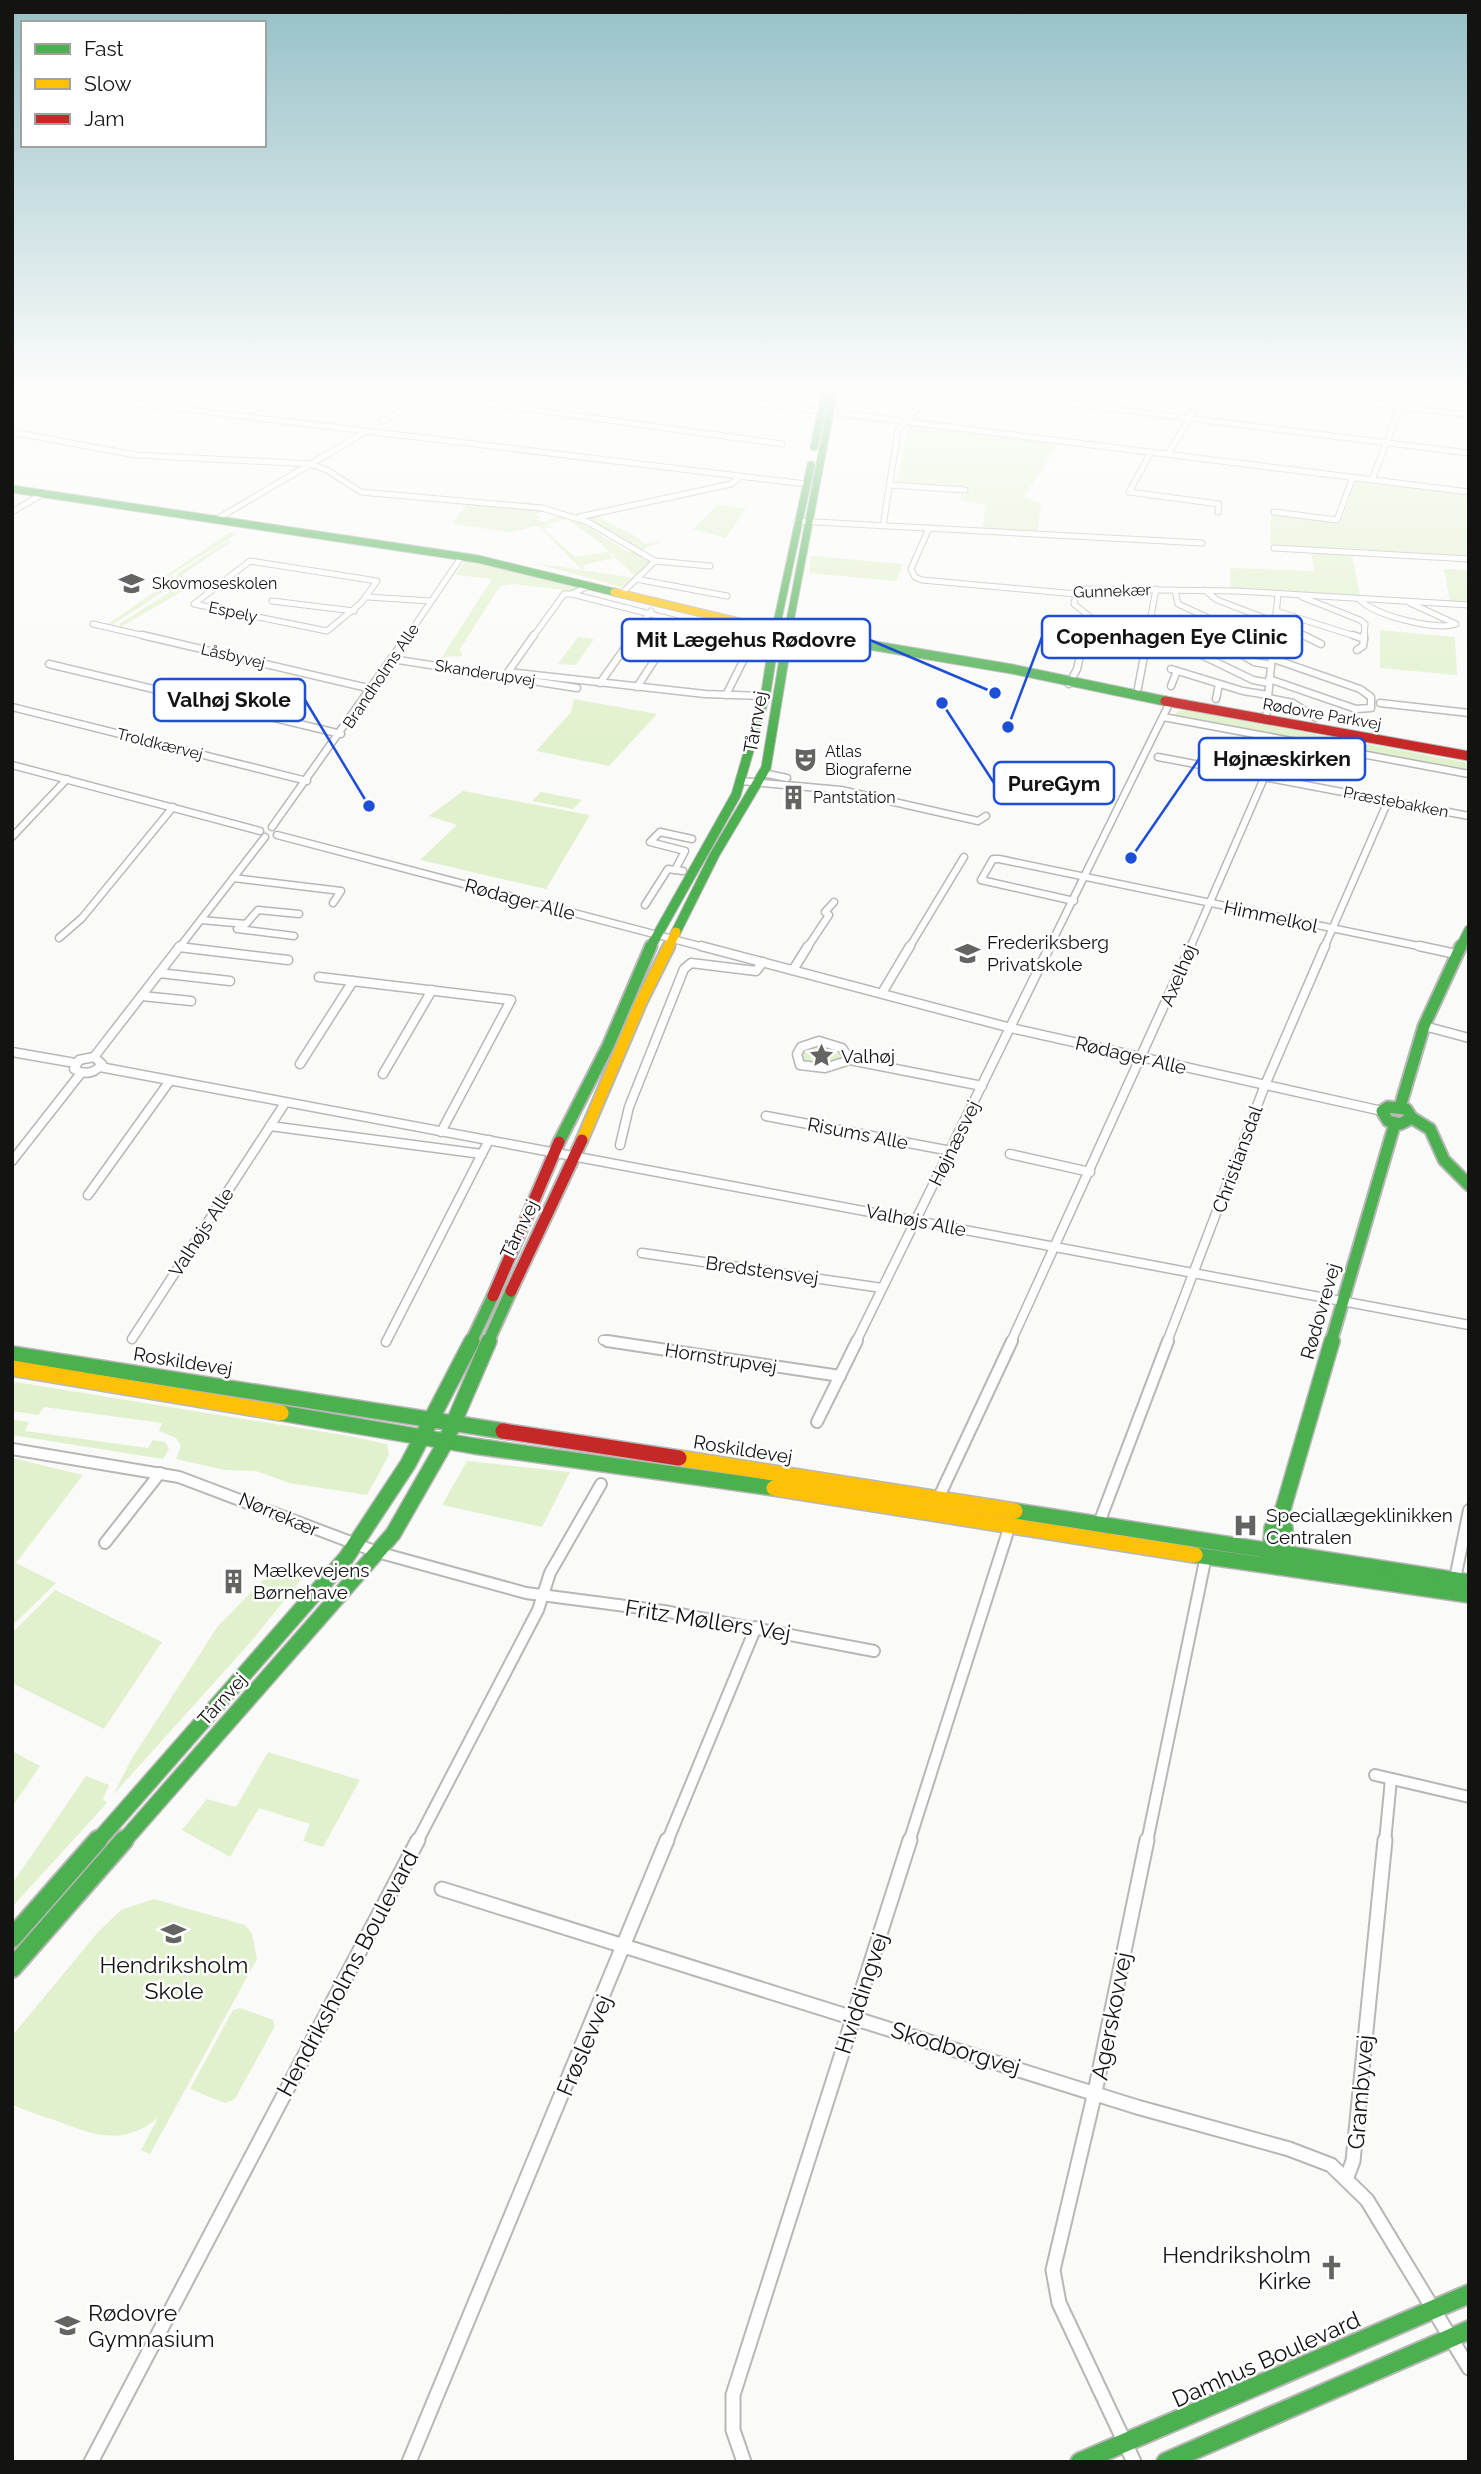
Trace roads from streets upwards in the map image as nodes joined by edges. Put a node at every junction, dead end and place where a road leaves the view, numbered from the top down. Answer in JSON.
{"nodes":[{"id":1,"x":134,"y":506,"type":"edge"},
{"id":2,"x":238,"y":506,"type":"edge"},
{"id":3,"x":526,"y":506,"type":"edge"},
{"id":4,"x":629,"y":506,"type":"edge"},
{"id":5,"x":804,"y":506,"type":"edge"},
{"id":6,"x":807,"y":506,"type":"edge"},
{"id":7,"x":886,"y":506,"type":"edge"},
{"id":8,"x":1219,"y":506,"type":"edge"},
{"id":9,"x":1342,"y":506,"type":"edge"},
{"id":10,"x":1218,"y":512,"type":"dead end"},
{"id":11,"x":1274,"y":512,"type":"dead end"},
{"id":12,"x":577,"y":518,"type":"junction"},
{"id":13,"x":217,"y":519,"type":"junction"},
{"id":14,"x":803,"y":521,"type":"junction"},
{"id":15,"x":883,"y":526,"type":"junction"},
{"id":16,"x":929,"y":528,"type":"junction"},
{"id":17,"x":1202,"y":543,"type":"dead end"},
{"id":18,"x":1274,"y":548,"type":"dead end"},
{"id":19,"x":463,"y":556,"type":"junction"},
{"id":20,"x":1469,"y":559,"type":"edge"},
{"id":21,"x":655,"y":561,"type":"junction"},
{"id":22,"x":710,"y":566,"type":"dead end"},
{"id":23,"x":636,"y":579,"type":"junction"},
{"id":24,"x":590,"y":585,"type":"junction"},
{"id":25,"x":1156,"y":589,"type":"junction"},
{"id":26,"x":1175,"y":590,"type":"junction"},
{"id":27,"x":1205,"y":590,"type":"junction"},
{"id":28,"x":622,"y":593,"type":"junction"},
{"id":29,"x":572,"y":594,"type":"junction"},
{"id":30,"x":1076,"y":594,"type":"junction"},
{"id":31,"x":1278,"y":594,"type":"junction"},
{"id":32,"x":1301,"y":595,"type":"junction"},
{"id":33,"x":727,"y":596,"type":"dead end"},
{"id":34,"x":368,"y":597,"type":"junction"},
{"id":35,"x":1359,"y":598,"type":"junction"},
{"id":36,"x":272,"y":601,"type":"dead end"},
{"id":37,"x":431,"y":601,"type":"junction"},
{"id":38,"x":1409,"y":601,"type":"junction"},
{"id":39,"x":661,"y":604,"type":"junction"},
{"id":40,"x":1458,"y":604,"type":"junction"},
{"id":41,"x":1469,"y":605,"type":"edge"},
{"id":42,"x":354,"y":611,"type":"junction"},
{"id":43,"x":1276,"y":611,"type":"junction"},
{"id":44,"x":1469,"y":611,"type":"edge"},
{"id":45,"x":649,"y":612,"type":"junction"},
{"id":46,"x":93,"y":624,"type":"dead end"},
{"id":47,"x":1275,"y":624,"type":"junction"},
{"id":48,"x":636,"y":628,"type":"junction"},
{"id":49,"x":776,"y":628,"type":"junction"},
{"id":50,"x":790,"y":630,"type":"junction"},
{"id":51,"x":1273,"y":638,"type":"junction"},
{"id":52,"x":1364,"y":639,"type":"junction"},
{"id":53,"x":1321,"y":644,"type":"dead end"},
{"id":54,"x":1187,"y":648,"type":"dead end"},
{"id":55,"x":1357,"y":650,"type":"dead end"},
{"id":56,"x":1219,"y":653,"type":"dead end"},
{"id":57,"x":392,"y":659,"type":"junction"},
{"id":58,"x":1271,"y":661,"type":"junction"},
{"id":59,"x":49,"y":664,"type":"dead end"},
{"id":60,"x":1269,"y":681,"type":"junction"},
{"id":61,"x":1070,"y":682,"type":"junction"},
{"id":62,"x":600,"y":683,"type":"junction"},
{"id":63,"x":1219,"y":684,"type":"junction"},
{"id":64,"x":1171,"y":686,"type":"dead end"},
{"id":65,"x":637,"y":687,"type":"junction"},
{"id":66,"x":577,"y":688,"type":"dead end"},
{"id":67,"x":1138,"y":688,"type":"dead end"},
{"id":68,"x":372,"y":689,"type":"junction"},
{"id":69,"x":726,"y":695,"type":"junction"},
{"id":70,"x":764,"y":696,"type":"junction"},
{"id":71,"x":1268,"y":696,"type":"junction"},
{"id":72,"x":1216,"y":699,"type":"dead end"},
{"id":73,"x":1170,"y":702,"type":"junction"},
{"id":74,"x":1380,"y":704,"type":"dead end"},
{"id":75,"x":12,"y":707,"type":"edge"},
{"id":76,"x":1469,"y":713,"type":"edge"},
{"id":77,"x":1163,"y":717,"type":"junction"},
{"id":78,"x":1317,"y":718,"type":"dead end"},
{"id":79,"x":1266,"y":719,"type":"junction"},
{"id":80,"x":341,"y":734,"type":"junction"},
{"id":81,"x":1158,"y":757,"type":"dead end"},
{"id":82,"x":1469,"y":757,"type":"edge"},
{"id":83,"x":12,"y":765,"type":"edge"},
{"id":84,"x":1469,"y":774,"type":"edge"},
{"id":85,"x":1264,"y":778,"type":"junction"},
{"id":86,"x":67,"y":779,"type":"junction"},
{"id":87,"x":759,"y":780,"type":"junction"},
{"id":88,"x":307,"y":781,"type":"junction"},
{"id":89,"x":741,"y":781,"type":"junction"},
{"id":90,"x":855,"y":795,"type":"junction"},
{"id":91,"x":1388,"y":801,"type":"junction"},
{"id":92,"x":173,"y":807,"type":"junction"},
{"id":93,"x":986,"y":816,"type":"dead end"},
{"id":94,"x":1469,"y":816,"type":"edge"},
{"id":95,"x":275,"y":831,"type":"junction"},
{"id":96,"x":262,"y":834,"type":"junction"},
{"id":97,"x":12,"y":837,"type":"edge"},
{"id":98,"x":692,"y":839,"type":"dead end"},
{"id":99,"x":964,"y":858,"type":"dead end"},
{"id":100,"x":233,"y":878,"type":"junction"},
{"id":101,"x":1085,"y":878,"type":"junction"},
{"id":102,"x":1074,"y":901,"type":"junction"},
{"id":103,"x":834,"y":902,"type":"dead end"},
{"id":104,"x":332,"y":903,"type":"dead end"},
{"id":105,"x":1209,"y":904,"type":"junction"},
{"id":106,"x":645,"y":905,"type":"dead end"},
{"id":107,"x":299,"y":914,"type":"dead end"},
{"id":108,"x":199,"y":922,"type":"junction"},
{"id":109,"x":1333,"y":929,"type":"junction"},
{"id":110,"x":1469,"y":930,"type":"edge"},
{"id":111,"x":657,"y":935,"type":"junction"},
{"id":112,"x":294,"y":936,"type":"dead end"},
{"id":113,"x":60,"y":938,"type":"dead end"},
{"id":114,"x":673,"y":939,"type":"junction"},
{"id":115,"x":179,"y":947,"type":"junction"},
{"id":116,"x":1456,"y":954,"type":"junction"},
{"id":117,"x":288,"y":960,"type":"dead end"},
{"id":118,"x":763,"y":962,"type":"junction"},
{"id":119,"x":793,"y":970,"type":"junction"},
{"id":120,"x":159,"y":974,"type":"junction"},
{"id":121,"x":319,"y":977,"type":"dead end"},
{"id":122,"x":230,"y":981,"type":"dead end"},
{"id":123,"x":353,"y":981,"type":"junction"},
{"id":124,"x":432,"y":990,"type":"junction"},
{"id":125,"x":882,"y":993,"type":"junction"},
{"id":126,"x":142,"y":996,"type":"junction"},
{"id":127,"x":191,"y":1001,"type":"dead end"},
{"id":128,"x":1424,"y":1026,"type":"junction"},
{"id":129,"x":1011,"y":1028,"type":"junction"},
{"id":130,"x":1469,"y":1038,"type":"edge"},
{"id":131,"x":14,"y":1055,"type":"edge"},
{"id":132,"x":94,"y":1057,"type":"junction"},
{"id":133,"x":1143,"y":1058,"type":"junction"},
{"id":134,"x":850,"y":1060,"type":"junction"},
{"id":135,"x":75,"y":1063,"type":"junction"},
{"id":136,"x":300,"y":1064,"type":"dead end"},
{"id":137,"x":100,"y":1067,"type":"junction"},
{"id":138,"x":81,"y":1073,"type":"junction"},
{"id":139,"x":383,"y":1074,"type":"dead end"},
{"id":140,"x":169,"y":1082,"type":"junction"},
{"id":141,"x":1265,"y":1085,"type":"junction"},
{"id":142,"x":982,"y":1086,"type":"junction"},
{"id":143,"x":285,"y":1102,"type":"junction"},
{"id":144,"x":1400,"y":1107,"type":"junction"},
{"id":145,"x":1382,"y":1111,"type":"junction"},
{"id":146,"x":766,"y":1116,"type":"dead end"},
{"id":147,"x":1412,"y":1118,"type":"junction"},
{"id":148,"x":1395,"y":1123,"type":"junction"},
{"id":149,"x":270,"y":1126,"type":"junction"},
{"id":150,"x":441,"y":1132,"type":"junction"},
{"id":151,"x":489,"y":1140,"type":"junction"},
{"id":152,"x":620,"y":1145,"type":"dead end"},
{"id":153,"x":951,"y":1151,"type":"junction"},
{"id":154,"x":555,"y":1152,"type":"junction"},
{"id":155,"x":482,"y":1154,"type":"junction"},
{"id":156,"x":1010,"y":1154,"type":"dead end"},
{"id":157,"x":575,"y":1156,"type":"junction"},
{"id":158,"x":12,"y":1161,"type":"edge"},
{"id":159,"x":1090,"y":1172,"type":"junction"},
{"id":160,"x":1469,"y":1185,"type":"edge"},
{"id":161,"x":88,"y":1195,"type":"dead end"},
{"id":162,"x":916,"y":1220,"type":"junction"},
{"id":163,"x":1056,"y":1247,"type":"junction"},
{"id":164,"x":642,"y":1252,"type":"dead end"},
{"id":165,"x":1194,"y":1273,"type":"junction"},
{"id":166,"x":882,"y":1288,"type":"junction"},
{"id":167,"x":1343,"y":1301,"type":"junction"},
{"id":168,"x":1469,"y":1325,"type":"edge"},
{"id":169,"x":132,"y":1339,"type":"dead end"},
{"id":170,"x":603,"y":1340,"type":"dead end"},
{"id":171,"x":386,"y":1342,"type":"dead end"},
{"id":172,"x":12,"y":1354,"type":"edge"},
{"id":173,"x":12,"y":1368,"type":"edge"},
{"id":174,"x":839,"y":1376,"type":"junction"},
{"id":175,"x":432,"y":1418,"type":"junction"},
{"id":176,"x":457,"y":1422,"type":"junction"},
{"id":177,"x":817,"y":1422,"type":"dead end"},
{"id":178,"x":424,"y":1436,"type":"junction"},
{"id":179,"x":448,"y":1441,"type":"junction"},
{"id":180,"x":12,"y":1449,"type":"edge"},
{"id":181,"x":160,"y":1473,"type":"junction"},
{"id":182,"x":601,"y":1484,"type":"dead end"},
{"id":183,"x":938,"y":1499,"type":"junction"},
{"id":184,"x":1283,"y":1509,"type":"junction"},
{"id":185,"x":1469,"y":1510,"type":"edge"},
{"id":186,"x":1099,"y":1523,"type":"junction"},
{"id":187,"x":1010,"y":1525,"type":"junction"},
{"id":188,"x":105,"y":1543,"type":"dead end"},
{"id":189,"x":357,"y":1545,"type":"junction"},
{"id":190,"x":1270,"y":1549,"type":"junction"},
{"id":191,"x":377,"y":1552,"type":"junction"},
{"id":192,"x":1288,"y":1552,"type":"junction"},
{"id":193,"x":1206,"y":1556,"type":"junction"},
{"id":194,"x":1270,"y":1567,"type":"junction"},
{"id":195,"x":1289,"y":1569,"type":"junction"},
{"id":196,"x":1462,"y":1581,"type":"edge"},
{"id":197,"x":542,"y":1595,"type":"junction"},
{"id":198,"x":1469,"y":1595,"type":"edge"},
{"id":199,"x":757,"y":1627,"type":"junction"},
{"id":200,"x":874,"y":1651,"type":"dead end"},
{"id":201,"x":1375,"y":1775,"type":"dead end"},
{"id":202,"x":1391,"y":1779,"type":"junction"},
{"id":203,"x":1469,"y":1797,"type":"edge"},
{"id":204,"x":442,"y":1889,"type":"dead end"},
{"id":205,"x":12,"y":1938,"type":"edge"},
{"id":206,"x":625,"y":1948,"type":"junction"},
{"id":207,"x":12,"y":1968,"type":"edge"},
{"id":208,"x":854,"y":2016,"type":"junction"},
{"id":209,"x":1095,"y":2092,"type":"junction"},
{"id":210,"x":1347,"y":2177,"type":"junction"},
{"id":211,"x":1469,"y":2294,"type":"edge"},
{"id":212,"x":1432,"y":2309,"type":"junction"},
{"id":213,"x":1469,"y":2330,"type":"edge"},
{"id":214,"x":1450,"y":2338,"type":"junction"},
{"id":215,"x":1469,"y":2368,"type":"edge"},
{"id":216,"x":1126,"y":2443,"type":"junction"},
{"id":217,"x":91,"y":2462,"type":"edge"},
{"id":218,"x":409,"y":2462,"type":"edge"},
{"id":219,"x":744,"y":2462,"type":"edge"},
{"id":220,"x":1080,"y":2462,"type":"edge"},
{"id":221,"x":1134,"y":2462,"type":"edge"},
{"id":222,"x":1166,"y":2462,"type":"edge"}],
"edges":[{"from":1,"to":13,"type":"street","name":"Rødovre Parkvej"},
{"from":2,"to":13,"type":"street"},
{"from":3,"to":12,"type":"street"},
{"from":4,"to":12,"type":"street"},
{"from":5,"to":14,"type":"street","name":"Tårnvej"},
{"from":6,"to":14,"type":"street","name":"Tårnvej"},
{"from":7,"to":15,"type":"street"},
{"from":8,"to":10,"type":"street"},
{"from":9,"to":11,"type":"street"},
{"from":12,"to":21,"type":"street"},
{"from":13,"to":19,"type":"street","name":"Rødovre Parkvej"},
{"from":14,"to":15,"type":"street"},
{"from":14,"to":49,"type":"street","name":"Tårnvej"},
{"from":14,"to":50,"type":"street","name":"Tårnvej"},
{"from":15,"to":16,"type":"street"},
{"from":16,"to":17,"type":"street"},
{"from":16,"to":30,"type":"street","name":"Gunnekær"},
{"from":18,"to":20,"type":"street"},
{"from":19,"to":24,"type":"street","name":"Rødovre Parkvej"},
{"from":19,"to":37,"type":"street","name":"Brandholms Alle"},
{"from":21,"to":22,"type":"street"},
{"from":21,"to":23,"type":"street"},
{"from":23,"to":28,"type":"street"},
{"from":23,"to":33,"type":"street"},
{"from":24,"to":28,"type":"street","name":"Rødovre Parkvej"},
{"from":24,"to":29,"type":"street"},
{"from":25,"to":26,"type":"street","name":"Gunnekær"},
{"from":25,"to":30,"type":"street","name":"Gunnekær"},
{"from":25,"to":67,"type":"street"},
{"from":26,"to":27,"type":"street","name":"Gunnekær"},
{"from":26,"to":51,"type":"street"},
{"from":27,"to":31,"type":"street","name":"Gunnekær"},
{"from":27,"to":47,"type":"street"},
{"from":28,"to":39,"type":"street","name":"Rødovre Parkvej"},
{"from":29,"to":45,"type":"street"},
{"from":29,"to":62,"type":"street"},
{"from":30,"to":61,"type":"street"},
{"from":31,"to":32,"type":"street","name":"Gunnekær"},
{"from":31,"to":43,"type":"street"},
{"from":32,"to":35,"type":"street","name":"Gunnekær"},
{"from":32,"to":52,"type":"street","name":"Gunnekær"},
{"from":34,"to":37,"type":"street"},
{"from":34,"to":42,"type":"street","name":"Espely"},
{"from":34,"to":42,"type":"street","name":"Espely"},
{"from":35,"to":38,"type":"street","name":"Gunnekær"},
{"from":35,"to":38,"type":"street","name":"Gunnekær"},
{"from":36,"to":42,"type":"street","name":"Espely"},
{"from":37,"to":57,"type":"street","name":"Brandholms Alle"},
{"from":38,"to":40,"type":"street","name":"Gunnekær"},
{"from":39,"to":45,"type":"street"},
{"from":39,"to":49,"type":"street","name":"Rødovre Parkvej"},
{"from":40,"to":41,"type":"street","name":"Gunnekær"},
{"from":40,"to":44,"type":"street","name":"Gunnekær"},
{"from":43,"to":47,"type":"street"},
{"from":43,"to":52,"type":"street"},
{"from":45,"to":48,"type":"street"},
{"from":45,"to":69,"type":"street"},
{"from":46,"to":68,"type":"street","name":"Låsbyvej"},
{"from":47,"to":51,"type":"street"},
{"from":47,"to":53,"type":"street"},
{"from":48,"to":62,"type":"street"},
{"from":48,"to":65,"type":"street"},
{"from":49,"to":50,"type":"street","name":"Rødovre Parkvej"},
{"from":49,"to":70,"type":"street","name":"Tårnvej"},
{"from":50,"to":61,"type":"street","name":"Rødovre Parkvej"},
{"from":50,"to":87,"type":"street","name":"Tårnvej"},
{"from":51,"to":58,"type":"street"},
{"from":52,"to":55,"type":"street"},
{"from":54,"to":60,"type":"street"},
{"from":56,"to":58,"type":"street"},
{"from":57,"to":66,"type":"street","name":"Skanderupvej"},
{"from":57,"to":68,"type":"street","name":"Brandholms Alle"},
{"from":58,"to":60,"type":"street"},
{"from":58,"to":60,"type":"street"},
{"from":59,"to":80,"type":"street"},
{"from":60,"to":71,"type":"street"},
{"from":61,"to":73,"type":"street","name":"Rødovre Parkvej"},
{"from":62,"to":65,"type":"street"},
{"from":63,"to":64,"type":"street"},
{"from":63,"to":71,"type":"street"},
{"from":63,"to":72,"type":"street"},
{"from":65,"to":69,"type":"street"},
{"from":68,"to":80,"type":"street","name":"Brandholms Alle"},
{"from":69,"to":70,"type":"street"},
{"from":70,"to":89,"type":"street","name":"Tårnvej"},
{"from":71,"to":78,"type":"street"},
{"from":71,"to":79,"type":"street"},
{"from":73,"to":77,"type":"street","name":"Højnæsvej"},
{"from":73,"to":79,"type":"street","name":"Rødovre Parkvej"},
{"from":74,"to":76,"type":"street"},
{"from":75,"to":88,"type":"street","name":"Troldkærvej"},
{"from":77,"to":84,"type":"street"},
{"from":77,"to":101,"type":"street","name":"Højnæsvej"},
{"from":79,"to":82,"type":"street","name":"Rødovre Parkvej"},
{"from":80,"to":88,"type":"street","name":"Brandholms Alle"},
{"from":81,"to":85,"type":"street","name":"Præstebakken"},
{"from":83,"to":86,"type":"street"},
{"from":85,"to":91,"type":"street","name":"Præstebakken"},
{"from":85,"to":105,"type":"street","name":"Axelhøj"},
{"from":86,"to":92,"type":"street"},
{"from":86,"to":97,"type":"street"},
{"from":87,"to":89,"type":"street"},
{"from":87,"to":90,"type":"street"},
{"from":87,"to":90,"type":"street"},
{"from":87,"to":114,"type":"street","name":"Tårnvej"},
{"from":88,"to":95,"type":"street","name":"Brandholms Alle"},
{"from":89,"to":111,"type":"street","name":"Tårnvej"},
{"from":90,"to":93,"type":"street"},
{"from":91,"to":94,"type":"street","name":"Præstebakken"},
{"from":91,"to":109,"type":"street","name":"Christiansdal"},
{"from":92,"to":96,"type":"street"},
{"from":92,"to":113,"type":"street"},
{"from":95,"to":96,"type":"street"},
{"from":95,"to":111,"type":"street","name":"Rødager Alle"},
{"from":96,"to":100,"type":"street"},
{"from":98,"to":106,"type":"street"},
{"from":99,"to":125,"type":"street"},
{"from":100,"to":104,"type":"street"},
{"from":100,"to":108,"type":"street"},
{"from":101,"to":102,"type":"street","name":"Højnæsvej"},
{"from":101,"to":102,"type":"street"},
{"from":101,"to":105,"type":"street","name":"Himmelkol"},
{"from":102,"to":129,"type":"street","name":"Højnæsvej"},
{"from":103,"to":119,"type":"street"},
{"from":105,"to":109,"type":"street","name":"Himmelkol"},
{"from":105,"to":133,"type":"street","name":"Axelhøj"},
{"from":107,"to":108,"type":"street"},
{"from":108,"to":112,"type":"street"},
{"from":108,"to":115,"type":"street"},
{"from":109,"to":116,"type":"street","name":"Himmelkol"},
{"from":109,"to":141,"type":"street","name":"Christiansdal"},
{"from":110,"to":116,"type":"street"},
{"from":111,"to":114,"type":"street","name":"Rødager Alle"},
{"from":111,"to":154,"type":"street","name":"Tårnvej"},
{"from":114,"to":118,"type":"street","name":"Rødager Alle"},
{"from":114,"to":157,"type":"street","name":"Tårnvej"},
{"from":115,"to":117,"type":"street"},
{"from":115,"to":120,"type":"street"},
{"from":116,"to":128,"type":"street"},
{"from":118,"to":119,"type":"street","name":"Rødager Alle"},
{"from":118,"to":152,"type":"street","name":"Rødager Alle"},
{"from":119,"to":125,"type":"street","name":"Rødager Alle"},
{"from":120,"to":122,"type":"street"},
{"from":120,"to":126,"type":"street"},
{"from":121,"to":123,"type":"street"},
{"from":123,"to":124,"type":"street"},
{"from":123,"to":136,"type":"street"},
{"from":124,"to":139,"type":"street"},
{"from":124,"to":150,"type":"street"},
{"from":125,"to":129,"type":"street","name":"Rødager Alle"},
{"from":126,"to":127,"type":"street"},
{"from":126,"to":132,"type":"street"},
{"from":128,"to":130,"type":"street"},
{"from":128,"to":144,"type":"street"},
{"from":129,"to":133,"type":"street","name":"Rødager Alle"},
{"from":129,"to":142,"type":"street","name":"Højnæsvej"},
{"from":131,"to":135,"type":"street"},
{"from":132,"to":135,"type":"street"},
{"from":132,"to":137,"type":"street"},
{"from":133,"to":141,"type":"street","name":"Rødager Alle"},
{"from":133,"to":159,"type":"street","name":"Axelhøj"},
{"from":134,"to":134,"type":"street"},
{"from":134,"to":142,"type":"street"},
{"from":135,"to":138,"type":"street"},
{"from":137,"to":138,"type":"street"},
{"from":137,"to":140,"type":"street","name":"Valhøjs Alle"},
{"from":138,"to":158,"type":"street"},
{"from":140,"to":143,"type":"street","name":"Valhøjs Alle"},
{"from":140,"to":161,"type":"street"},
{"from":141,"to":145,"type":"street","name":"Rødager Alle"},
{"from":141,"to":165,"type":"street","name":"Christiansdal"},
{"from":142,"to":153,"type":"street","name":"Højnæsvej"},
{"from":143,"to":149,"type":"street","name":"Valhøjs Alle"},
{"from":143,"to":150,"type":"street","name":"Valhøjs Alle"},
{"from":144,"to":145,"type":"street"},
{"from":144,"to":147,"type":"street"},
{"from":145,"to":148,"type":"street"},
{"from":146,"to":153,"type":"street","name":"Risums Alle"},
{"from":147,"to":148,"type":"street"},
{"from":147,"to":160,"type":"street"},
{"from":148,"to":167,"type":"street","name":"Rødovrevej"},
{"from":149,"to":155,"type":"street"},
{"from":149,"to":169,"type":"street","name":"Valhøjs Alle"},
{"from":150,"to":151,"type":"street","name":"Valhøjs Alle"},
{"from":151,"to":154,"type":"street","name":"Valhøjs Alle"},
{"from":151,"to":155,"type":"street"},
{"from":153,"to":162,"type":"street","name":"Højnæsvej"},
{"from":154,"to":157,"type":"street","name":"Valhøjs Alle"},
{"from":154,"to":175,"type":"street","name":"Tårnvej"},
{"from":155,"to":171,"type":"street"},
{"from":156,"to":159,"type":"street"},
{"from":157,"to":162,"type":"street","name":"Valhøjs Alle"},
{"from":157,"to":176,"type":"street","name":"Tårnvej"},
{"from":159,"to":163,"type":"street","name":"Axelhøj"},
{"from":162,"to":163,"type":"street","name":"Valhøjs Alle"},
{"from":162,"to":166,"type":"street","name":"Højnæsvej"},
{"from":163,"to":165,"type":"street","name":"Valhøjs Alle"},
{"from":163,"to":183,"type":"street","name":"Axelhøj"},
{"from":164,"to":166,"type":"street","name":"Bredstensvej"},
{"from":165,"to":167,"type":"street","name":"Valhøjs Alle"},
{"from":165,"to":186,"type":"street","name":"Christiansdal"},
{"from":166,"to":174,"type":"street","name":"Højnæsvej"},
{"from":167,"to":168,"type":"street","name":"Valhøjs Alle"},
{"from":167,"to":184,"type":"street","name":"Rødovrevej"},
{"from":170,"to":174,"type":"street","name":"Hornstrupvej"},
{"from":172,"to":175,"type":"street","name":"Roskildevej"},
{"from":173,"to":178,"type":"street","name":"Roskildevej"},
{"from":174,"to":177,"type":"street","name":"Højnæsvej"},
{"from":175,"to":176,"type":"street","name":"Roskildevej"},
{"from":175,"to":178,"type":"street","name":"Tårnvej"},
{"from":176,"to":179,"type":"street","name":"Tårnvej"},
{"from":176,"to":183,"type":"street","name":"Roskildevej"},
{"from":178,"to":179,"type":"street","name":"Roskildevej"},
{"from":178,"to":189,"type":"street","name":"Tårnvej"},
{"from":179,"to":187,"type":"street","name":"Roskildevej"},
{"from":179,"to":191,"type":"street","name":"Tårnvej"},
{"from":180,"to":181,"type":"street","name":"Nørrekær"},
{"from":181,"to":188,"type":"street"},
{"from":181,"to":189,"type":"street","name":"Nørrekær"},
{"from":182,"to":197,"type":"street","name":"Hendriksholms Boulevard"},
{"from":183,"to":186,"type":"street","name":"Roskildevej"},
{"from":184,"to":190,"type":"street","name":"Rødovrevej"},
{"from":184,"to":192,"type":"street","name":"Rødovrevej"},
{"from":185,"to":196,"type":"street"},
{"from":186,"to":190,"type":"street","name":"Roskildevej"},
{"from":187,"to":193,"type":"street","name":"Roskildevej"},
{"from":187,"to":208,"type":"street","name":"Hviddingvej"},
{"from":189,"to":191,"type":"street","name":"Nørrekær"},
{"from":189,"to":205,"type":"street","name":"Tårnvej"},
{"from":190,"to":192,"type":"street","name":"Roskildevej"},
{"from":190,"to":194,"type":"street","name":"Rødovrevej"},
{"from":191,"to":197,"type":"street","name":"Nørrekær"},
{"from":191,"to":207,"type":"street","name":"Tårnvej"},
{"from":192,"to":195,"type":"street","name":"Rødovrevej"},
{"from":192,"to":196,"type":"street","name":"Roskildevej"},
{"from":193,"to":194,"type":"street","name":"Roskildevej"},
{"from":193,"to":209,"type":"street","name":"Agerskovvej"},
{"from":194,"to":195,"type":"street","name":"Roskildevej"},
{"from":195,"to":198,"type":"street","name":"Roskildevej"},
{"from":197,"to":199,"type":"street","name":"Fritz Møllers Vej"},
{"from":197,"to":217,"type":"street","name":"Hendriksholms Boulevard"},
{"from":199,"to":200,"type":"street","name":"Fritz Møllers Vej"},
{"from":199,"to":206,"type":"street","name":"Frøslevvej"},
{"from":201,"to":202,"type":"street"},
{"from":202,"to":203,"type":"street"},
{"from":202,"to":210,"type":"street","name":"Grambyvej"},
{"from":204,"to":206,"type":"street","name":"Skodborgvej"},
{"from":206,"to":208,"type":"street","name":"Skodborgvej"},
{"from":206,"to":218,"type":"street","name":"Frøslevvej"},
{"from":208,"to":209,"type":"street","name":"Skodborgvej"},
{"from":208,"to":219,"type":"street","name":"Hviddingvej"},
{"from":209,"to":210,"type":"street","name":"Skodborgvej"},
{"from":209,"to":216,"type":"street","name":"Agerskovvej"},
{"from":210,"to":212,"type":"street","name":"Grambyvej"},
{"from":211,"to":212,"type":"street","name":"Damhus Boulevard"},
{"from":212,"to":214,"type":"street","name":"Grambyvej"},
{"from":212,"to":216,"type":"street","name":"Damhus Boulevard"},
{"from":213,"to":214,"type":"street"},
{"from":214,"to":215,"type":"street","name":"Grambyvej"},
{"from":214,"to":222,"type":"street"},
{"from":216,"to":220,"type":"street","name":"Damhus Boulevard"},
{"from":216,"to":221,"type":"street","name":"Agerskovvej"}]}
